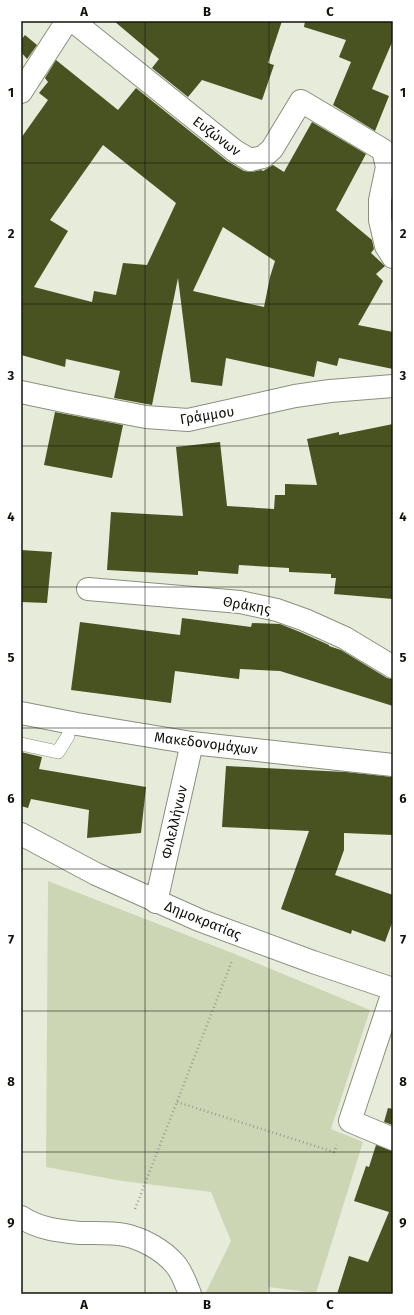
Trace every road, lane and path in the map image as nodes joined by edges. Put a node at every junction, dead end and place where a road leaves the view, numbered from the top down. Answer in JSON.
{"nodes":[{"id":1,"x":67,"y":21,"type":"edge"},
{"id":2,"x":73,"y":21,"type":"edge"},
{"id":3,"x":21,"y":92,"type":"edge"},
{"id":4,"x":388,"y":147,"type":"edge"},
{"id":5,"x":393,"y":257,"type":"edge"},
{"id":6,"x":393,"y":386,"type":"edge"},
{"id":7,"x":21,"y":392,"type":"edge"},
{"id":8,"x":88,"y":589,"type":"dead end"},
{"id":9,"x":393,"y":667,"type":"edge"},
{"id":10,"x":21,"y":713,"type":"edge"},
{"id":11,"x":68,"y":736,"type":"dead end"},
{"id":12,"x":192,"y":743,"type":"junction"},
{"id":13,"x":21,"y":744,"type":"edge"},
{"id":14,"x":393,"y":765,"type":"edge"},
{"id":15,"x":21,"y":834,"type":"edge"},
{"id":16,"x":156,"y":902,"type":"junction"},
{"id":17,"x":243,"y":936,"type":"junction"},
{"id":18,"x":393,"y":989,"type":"edge"},
{"id":19,"x":393,"y":992,"type":"edge"},
{"id":20,"x":178,"y":1102,"type":"junction"},
{"id":21,"x":393,"y":1140,"type":"edge"},
{"id":22,"x":334,"y":1152,"type":"dead end"},
{"id":23,"x":145,"y":1185,"type":"dead end"},
{"id":24,"x":21,"y":1218,"type":"edge"},
{"id":25,"x":190,"y":1294,"type":"edge"}],
"edges":[{"from":1,"to":3,"type":"street"},
{"from":2,"to":4,"type":"street","name":"Ευζώνων"},
{"from":4,"to":5,"type":"street","name":"Ευζώνων"},
{"from":6,"to":7,"type":"street","name":"Γράμμου"},
{"from":8,"to":9,"type":"street","name":"Θράκης"},
{"from":10,"to":12,"type":"street","name":"Μακεδονομάχων"},
{"from":11,"to":13,"type":"lane"},
{"from":12,"to":14,"type":"street","name":"Μακεδονομάχων"},
{"from":12,"to":16,"type":"street","name":"Φιλελλήνων"},
{"from":15,"to":16,"type":"street","name":"Δημοκρατίας"},
{"from":16,"to":17,"type":"street","name":"Δημοκρατίας"},
{"from":17,"to":18,"type":"street","name":"Δημοκρατίας"},
{"from":17,"to":20,"type":"path"},
{"from":19,"to":21,"type":"street"},
{"from":20,"to":22,"type":"path"},
{"from":20,"to":23,"type":"path"},
{"from":24,"to":25,"type":"street"}]}
